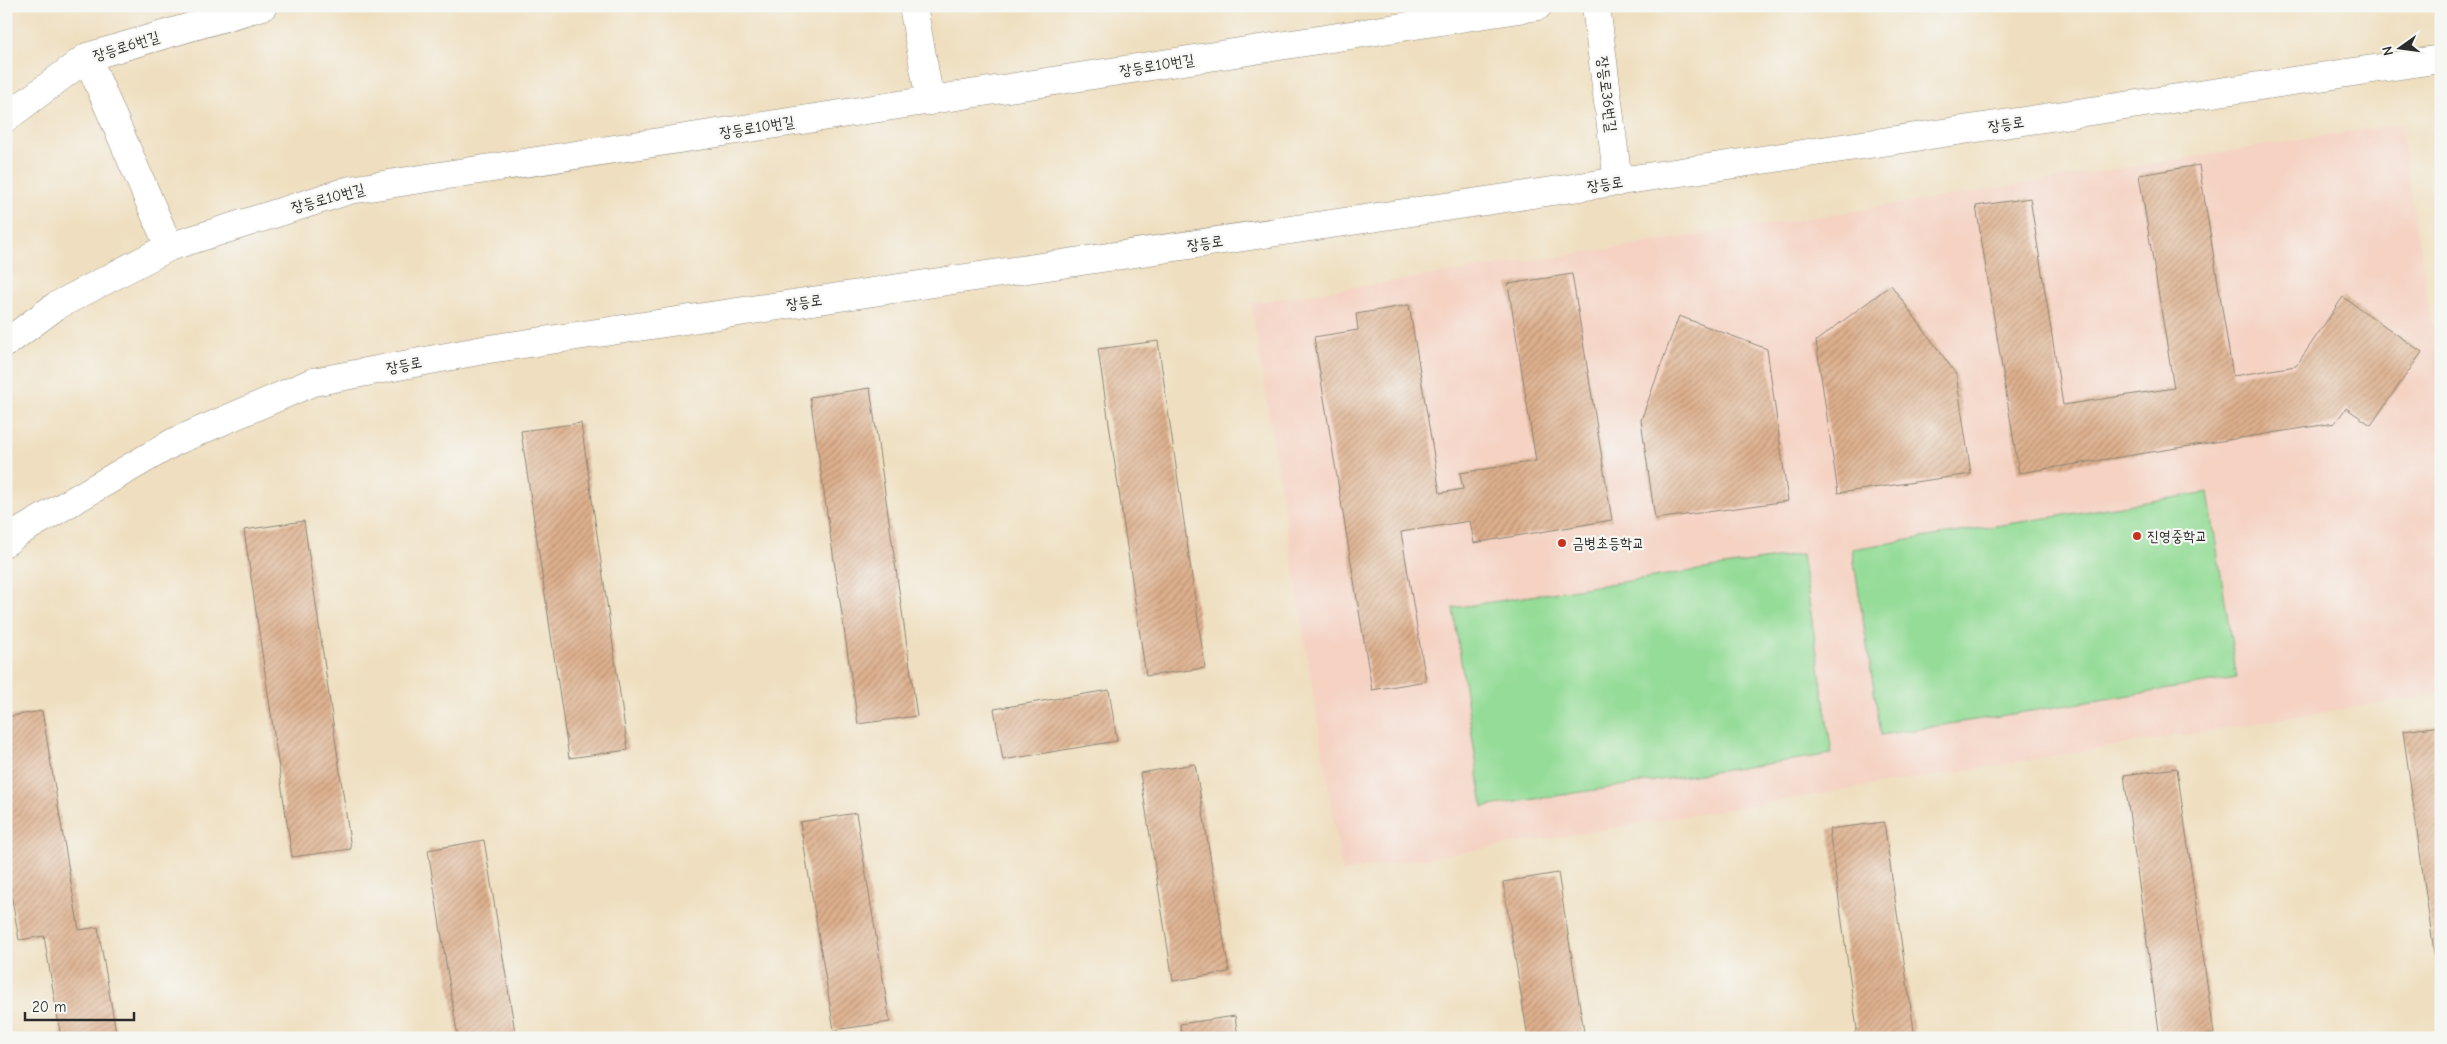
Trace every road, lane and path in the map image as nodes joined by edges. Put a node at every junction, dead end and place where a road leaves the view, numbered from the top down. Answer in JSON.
{"nodes":[{"id":1,"x":262,"y":6,"type":"edge"},
{"id":2,"x":913,"y":6,"type":"edge"},
{"id":3,"x":1538,"y":6,"type":"edge"},
{"id":4,"x":1596,"y":6,"type":"edge"},
{"id":5,"x":87,"y":57,"type":"junction"},
{"id":6,"x":2441,"y":59,"type":"edge"},
{"id":7,"x":930,"y":101,"type":"junction"},
{"id":8,"x":6,"y":118,"type":"edge"},
{"id":9,"x":1618,"y":182,"type":"junction"},
{"id":10,"x":169,"y":246,"type":"junction"},
{"id":11,"x":6,"y":343,"type":"edge"},
{"id":12,"x":6,"y":542,"type":"edge"}],
"edges":[{"from":1,"to":5,"type":"main road","name":"장등로6번길"},
{"from":2,"to":7,"type":"main road"},
{"from":3,"to":7,"type":"main road","name":"장등로10번길"},
{"from":4,"to":9,"type":"main road","name":"장등로36번길"},
{"from":5,"to":8,"type":"main road","name":"장등로6번길"},
{"from":5,"to":10,"type":"main road"},
{"from":6,"to":9,"type":"main road","name":"장등로"},
{"from":7,"to":10,"type":"main road","name":"장등로10번길"},
{"from":9,"to":12,"type":"main road","name":"장등로"},
{"from":10,"to":11,"type":"main road","name":"장등로10번길"}]}
